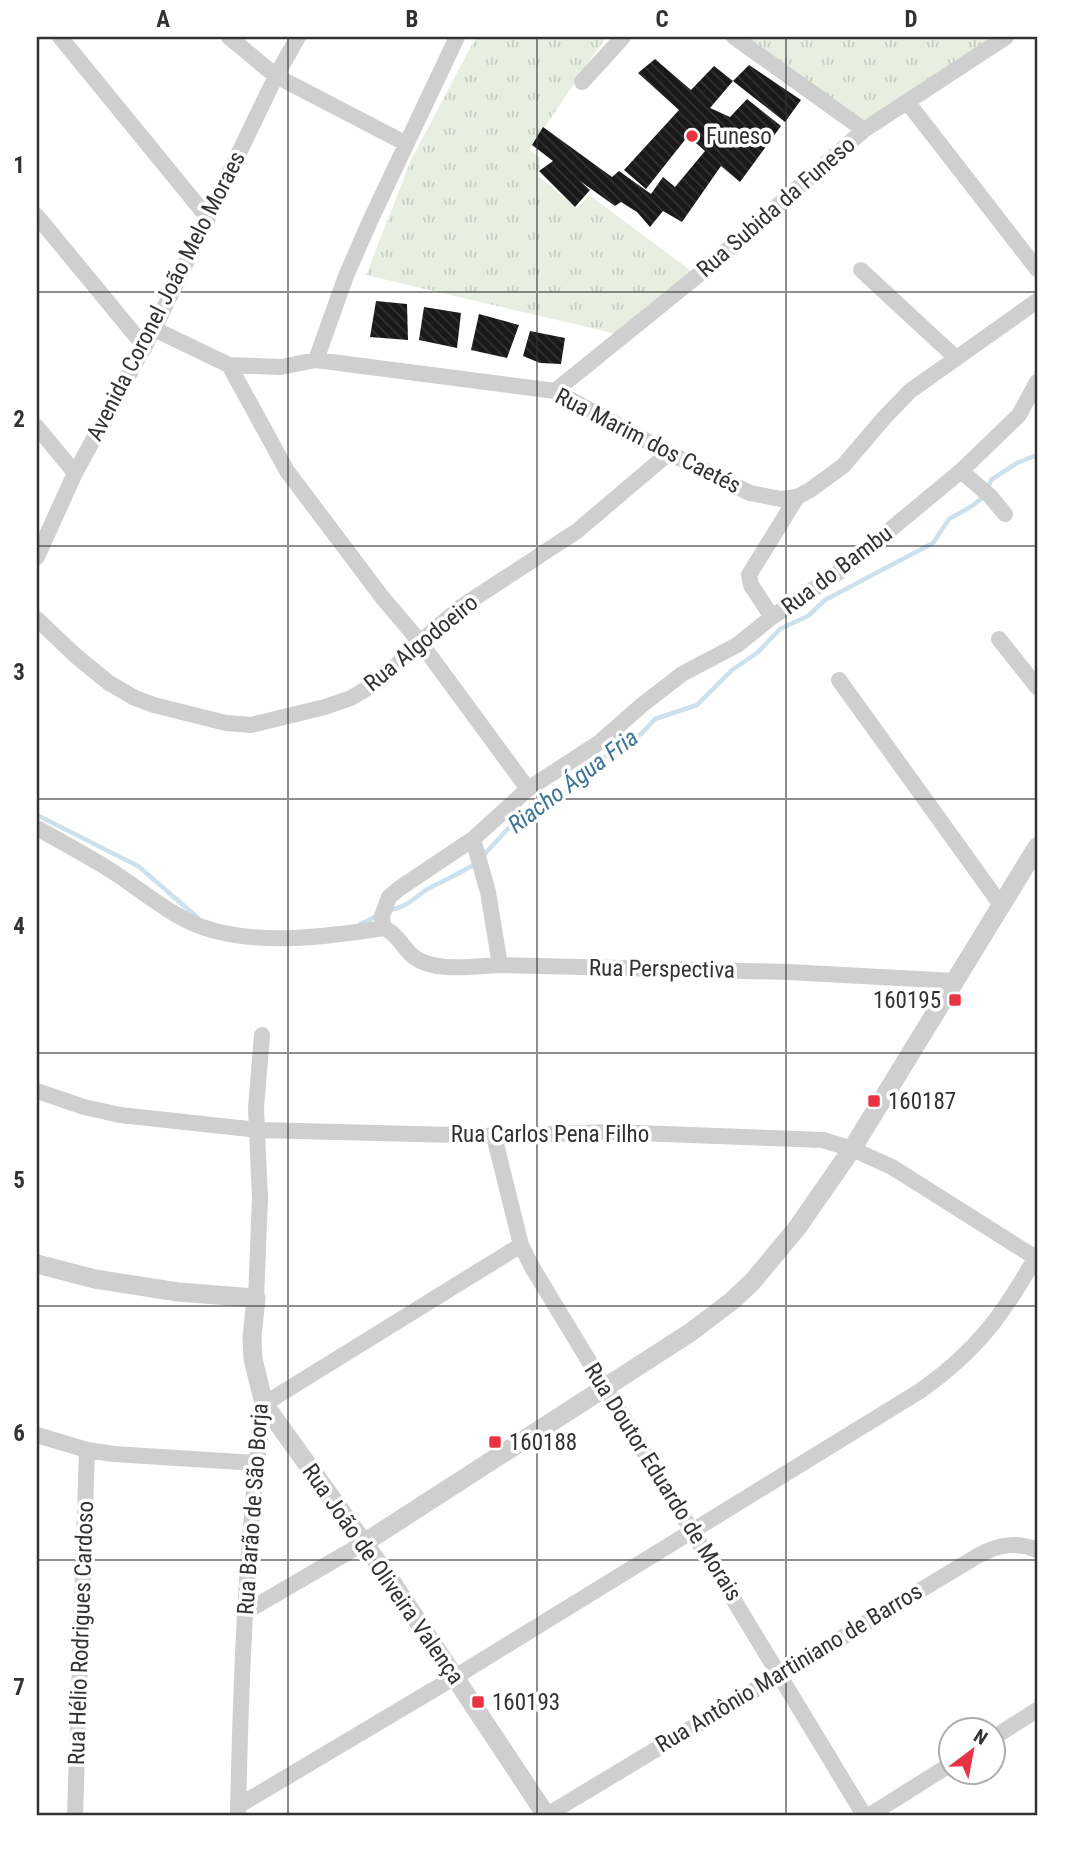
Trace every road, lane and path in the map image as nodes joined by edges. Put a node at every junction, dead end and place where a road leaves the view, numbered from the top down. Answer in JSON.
{"nodes":[{"id":1,"x":60,"y":37,"type":"edge"},
{"id":2,"x":229,"y":37,"type":"edge"},
{"id":3,"x":298,"y":37,"type":"edge"},
{"id":4,"x":457,"y":37,"type":"edge"},
{"id":5,"x":622,"y":37,"type":"edge"},
{"id":6,"x":734,"y":37,"type":"edge"},
{"id":7,"x":1006,"y":37,"type":"edge"},
{"id":8,"x":276,"y":75,"type":"junction"},
{"id":9,"x":582,"y":82,"type":"dead end"},
{"id":10,"x":908,"y":103,"type":"junction"},
{"id":11,"x":864,"y":130,"type":"junction"},
{"id":12,"x":405,"y":143,"type":"junction"},
{"id":13,"x":37,"y":216,"type":"edge"},
{"id":14,"x":208,"y":218,"type":"junction"},
{"id":15,"x":1037,"y":269,"type":"edge"},
{"id":16,"x":861,"y":270,"type":"dead end"},
{"id":17,"x":1037,"y":301,"type":"edge"},
{"id":18,"x":154,"y":329,"type":"junction"},
{"id":19,"x":145,"y":347,"type":"junction"},
{"id":20,"x":955,"y":357,"type":"junction"},
{"id":21,"x":316,"y":360,"type":"junction"},
{"id":22,"x":229,"y":365,"type":"junction"},
{"id":23,"x":1037,"y":382,"type":"edge"},
{"id":24,"x":555,"y":391,"type":"junction"},
{"id":25,"x":37,"y":427,"type":"edge"},
{"id":26,"x":669,"y":453,"type":"junction"},
{"id":27,"x":961,"y":471,"type":"junction"},
{"id":28,"x":75,"y":473,"type":"junction"},
{"id":29,"x":797,"y":497,"type":"junction"},
{"id":30,"x":1005,"y":514,"type":"dead end"},
{"id":31,"x":37,"y":557,"type":"edge"},
{"id":32,"x":772,"y":617,"type":"junction"},
{"id":33,"x":37,"y":619,"type":"edge"},
{"id":34,"x":999,"y":639,"type":"dead end"},
{"id":35,"x":420,"y":642,"type":"junction"},
{"id":36,"x":839,"y":680,"type":"dead end"},
{"id":37,"x":1037,"y":687,"type":"edge"},
{"id":38,"x":528,"y":789,"type":"junction"},
{"id":39,"x":37,"y":828,"type":"edge"},
{"id":40,"x":475,"y":843,"type":"junction"},
{"id":41,"x":1037,"y":847,"type":"edge"},
{"id":42,"x":1001,"y":905,"type":"junction"},
{"id":43,"x":382,"y":922,"type":"junction"},
{"id":44,"x":500,"y":965,"type":"junction"},
{"id":45,"x":955,"y":981,"type":"junction"},
{"id":46,"x":262,"y":1035,"type":"dead end"},
{"id":47,"x":37,"y":1091,"type":"edge"},
{"id":48,"x":259,"y":1130,"type":"junction"},
{"id":49,"x":494,"y":1136,"type":"junction"},
{"id":50,"x":852,"y":1149,"type":"junction"},
{"id":51,"x":521,"y":1245,"type":"junction"},
{"id":52,"x":1037,"y":1256,"type":"edge"},
{"id":53,"x":37,"y":1264,"type":"edge"},
{"id":54,"x":256,"y":1298,"type":"junction"},
{"id":55,"x":606,"y":1388,"type":"junction"},
{"id":56,"x":264,"y":1404,"type":"junction"},
{"id":57,"x":37,"y":1436,"type":"edge"},
{"id":58,"x":87,"y":1450,"type":"junction"},
{"id":59,"x":256,"y":1463,"type":"junction"},
{"id":60,"x":694,"y":1531,"type":"junction"},
{"id":61,"x":364,"y":1543,"type":"junction"},
{"id":62,"x":1037,"y":1550,"type":"edge"},
{"id":63,"x":247,"y":1611,"type":"junction"},
{"id":64,"x":779,"y":1674,"type":"junction"},
{"id":65,"x":455,"y":1677,"type":"junction"},
{"id":66,"x":1037,"y":1710,"type":"edge"},
{"id":67,"x":1007,"y":1729,"type":"edge"},
{"id":68,"x":937,"y":1773,"type":"edge"},
{"id":69,"x":238,"y":1811,"type":"edge"},
{"id":70,"x":75,"y":1815,"type":"edge"},
{"id":71,"x":546,"y":1815,"type":"edge"},
{"id":72,"x":864,"y":1815,"type":"edge"},
{"id":73,"x":870,"y":1815,"type":"edge"}],
"edges":[{"from":1,"to":14,"type":"street"},
{"from":2,"to":8,"type":"street"},
{"from":3,"to":8,"type":"street","name":"Avenida Coronel João Melo Moraes"},
{"from":4,"to":12,"type":"street"},
{"from":5,"to":9,"type":"street"},
{"from":6,"to":11,"type":"street"},
{"from":7,"to":10,"type":"street","name":"Rua Subida da Funeso"},
{"from":8,"to":12,"type":"street"},
{"from":8,"to":14,"type":"street","name":"Avenida Coronel João Melo Moraes"},
{"from":10,"to":11,"type":"street","name":"Rua Subida da Funeso"},
{"from":10,"to":15,"type":"street"},
{"from":11,"to":24,"type":"street","name":"Rua Subida da Funeso"},
{"from":12,"to":21,"type":"street"},
{"from":13,"to":19,"type":"street"},
{"from":14,"to":18,"type":"street","name":"Avenida Coronel João Melo Moraes"},
{"from":16,"to":20,"type":"street"},
{"from":17,"to":20,"type":"street"},
{"from":18,"to":19,"type":"street","name":"Avenida Coronel João Melo Moraes"},
{"from":18,"to":22,"type":"street","name":"Rua Marim dos Caetés"},
{"from":19,"to":28,"type":"street","name":"Avenida Coronel João Melo Moraes"},
{"from":20,"to":29,"type":"street"},
{"from":21,"to":22,"type":"street","name":"Rua Marim dos Caetés"},
{"from":21,"to":24,"type":"street","name":"Rua Marim dos Caetés"},
{"from":22,"to":35,"type":"street"},
{"from":23,"to":27,"type":"street","name":"Rua do Bambu"},
{"from":24,"to":26,"type":"street","name":"Rua Marim dos Caetés"},
{"from":25,"to":28,"type":"street"},
{"from":26,"to":29,"type":"street","name":"Rua Marim dos Caetés"},
{"from":26,"to":35,"type":"street","name":"Rua Algodoeiro"},
{"from":27,"to":30,"type":"street"},
{"from":27,"to":32,"type":"street","name":"Rua do Bambu"},
{"from":28,"to":31,"type":"street","name":"Avenida Coronel João Melo Moraes"},
{"from":29,"to":32,"type":"street","name":"Rua do Bambu"},
{"from":32,"to":38,"type":"street"},
{"from":33,"to":35,"type":"street","name":"Rua Algodoeiro"},
{"from":34,"to":37,"type":"street"},
{"from":35,"to":38,"type":"street"},
{"from":36,"to":42,"type":"street"},
{"from":38,"to":40,"type":"street"},
{"from":39,"to":43,"type":"street"},
{"from":40,"to":43,"type":"street"},
{"from":40,"to":44,"type":"street"},
{"from":41,"to":42,"type":"street"},
{"from":42,"to":45,"type":"street"},
{"from":43,"to":44,"type":"street","name":"Rua Perspectiva"},
{"from":44,"to":45,"type":"street","name":"Rua Perspectiva"},
{"from":45,"to":50,"type":"street"},
{"from":46,"to":48,"type":"street","name":"Rua Barão de São Borja"},
{"from":47,"to":48,"type":"street","name":"Rua Carlos Pena Filho"},
{"from":48,"to":49,"type":"street","name":"Rua Carlos Pena Filho"},
{"from":48,"to":54,"type":"street","name":"Rua Barão de São Borja"},
{"from":49,"to":50,"type":"street","name":"Rua Carlos Pena Filho"},
{"from":49,"to":51,"type":"street","name":"Rua Doutor Eduardo de Morais"},
{"from":50,"to":52,"type":"street","name":"Rua Carlos Pena Filho"},
{"from":50,"to":55,"type":"street"},
{"from":51,"to":55,"type":"street","name":"Rua Doutor Eduardo de Morais"},
{"from":51,"to":56,"type":"street"},
{"from":52,"to":60,"type":"street"},
{"from":53,"to":54,"type":"street"},
{"from":54,"to":56,"type":"street","name":"Rua Barão de São Borja"},
{"from":55,"to":60,"type":"street","name":"Rua Doutor Eduardo de Morais"},
{"from":55,"to":61,"type":"street"},
{"from":56,"to":59,"type":"street","name":"Rua Barão de São Borja"},
{"from":56,"to":61,"type":"street","name":"Rua João de Oliveira Valença"},
{"from":57,"to":58,"type":"street"},
{"from":58,"to":59,"type":"street"},
{"from":58,"to":70,"type":"street","name":"Rua Hélio Rodrigues Cardoso"},
{"from":59,"to":63,"type":"street","name":"Rua Barão de São Borja"},
{"from":60,"to":64,"type":"street","name":"Rua Doutor Eduardo de Morais"},
{"from":60,"to":65,"type":"street"},
{"from":61,"to":63,"type":"street"},
{"from":61,"to":65,"type":"street","name":"Rua João de Oliveira Valença"},
{"from":62,"to":64,"type":"street","name":"Rua Antônio Martiniano de Barros"},
{"from":63,"to":69,"type":"street","name":"Rua Barão de São Borja"},
{"from":64,"to":71,"type":"street","name":"Rua Antônio Martiniano de Barros"},
{"from":64,"to":72,"type":"street","name":"Rua Doutor Eduardo de Morais"},
{"from":65,"to":69,"type":"street"},
{"from":65,"to":71,"type":"street","name":"Rua João de Oliveira Valença"},
{"from":66,"to":67,"type":"street"},
{"from":68,"to":73,"type":"street"}]}
